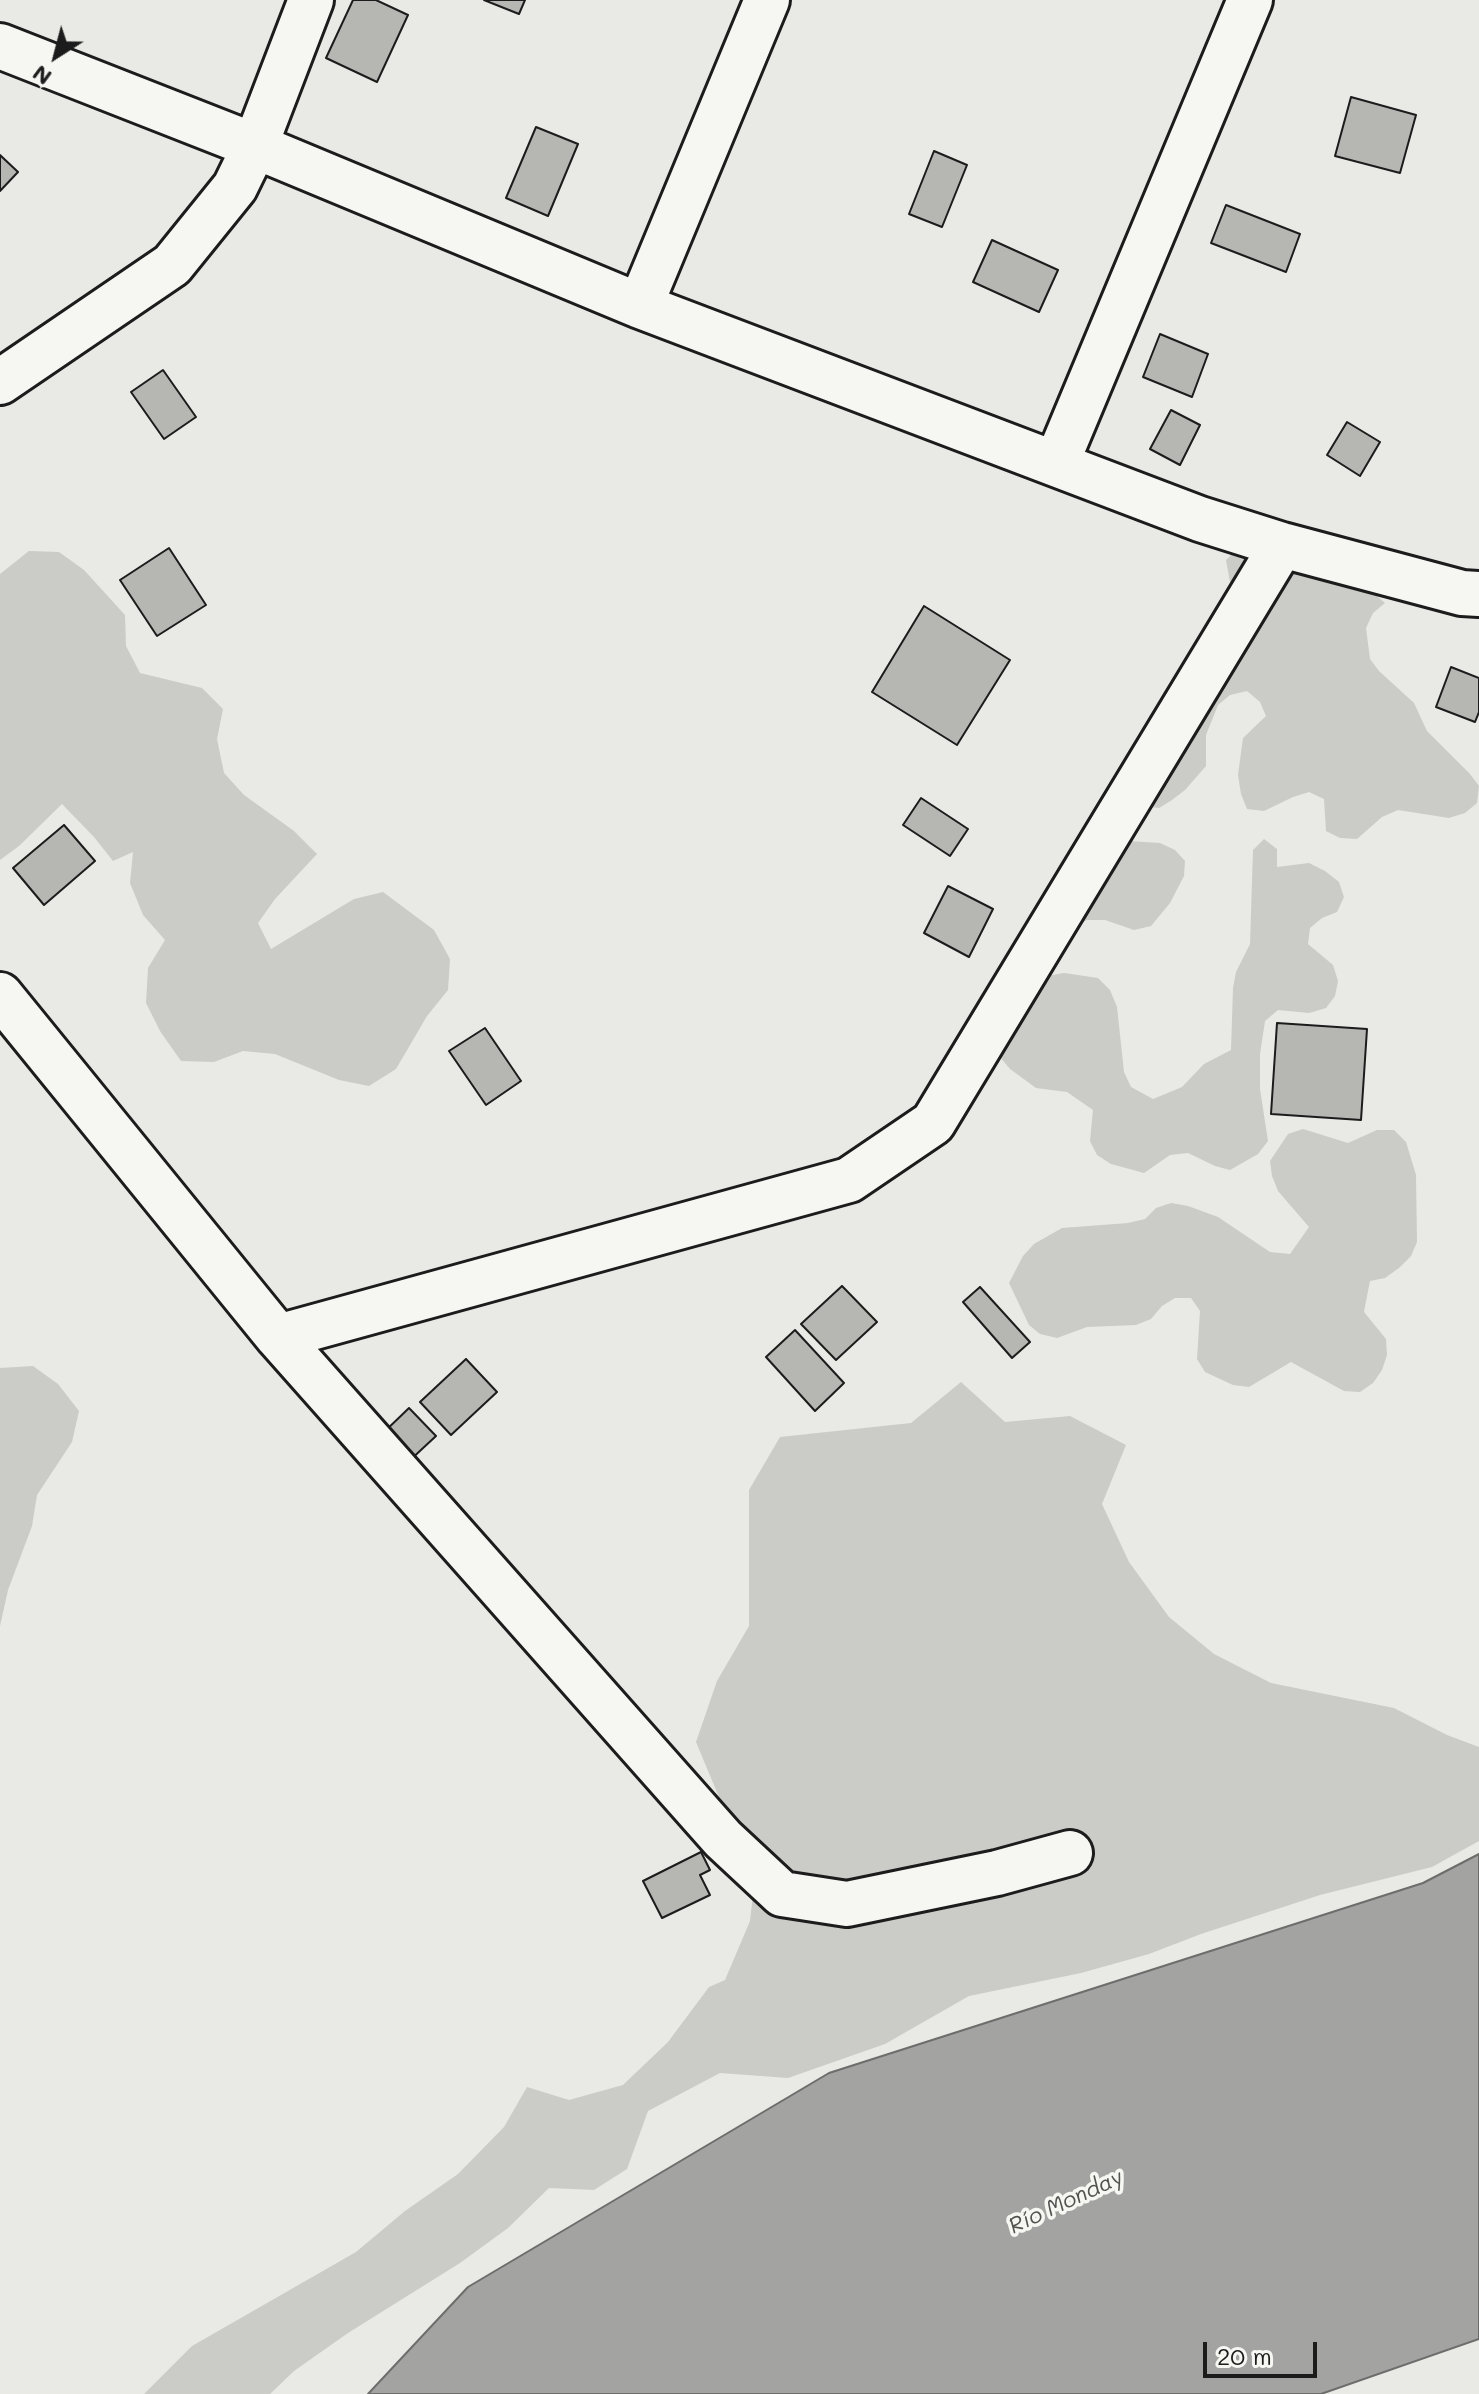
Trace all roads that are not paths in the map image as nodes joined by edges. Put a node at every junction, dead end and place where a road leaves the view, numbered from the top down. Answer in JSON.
{"nodes":[{"id":1,"x":311,"y":0,"type":"edge"},
{"id":2,"x":767,"y":0,"type":"edge"},
{"id":3,"x":1250,"y":0,"type":"edge"},
{"id":4,"x":0,"y":46,"type":"edge"},
{"id":5,"x":255,"y":146,"type":"junction"},
{"id":6,"x":640,"y":306,"type":"junction"},
{"id":7,"x":0,"y":382,"type":"edge"},
{"id":8,"x":1056,"y":464,"type":"junction"},
{"id":9,"x":1282,"y":545,"type":"junction"},
{"id":10,"x":1479,"y":594,"type":"edge"},
{"id":11,"x":0,"y":995,"type":"edge"},
{"id":12,"x":278,"y":1337,"type":"junction"},
{"id":13,"x":1070,"y":1853,"type":"dead end"}],
"edges":[{"from":1,"to":5,"type":"street"},
{"from":2,"to":6,"type":"street"},
{"from":3,"to":8,"type":"street"},
{"from":4,"to":5,"type":"street"},
{"from":5,"to":6,"type":"street"},
{"from":5,"to":7,"type":"street"},
{"from":6,"to":8,"type":"street"},
{"from":8,"to":9,"type":"street"},
{"from":9,"to":10,"type":"street"},
{"from":9,"to":12,"type":"street"},
{"from":11,"to":12,"type":"street"},
{"from":12,"to":13,"type":"street"}]}
